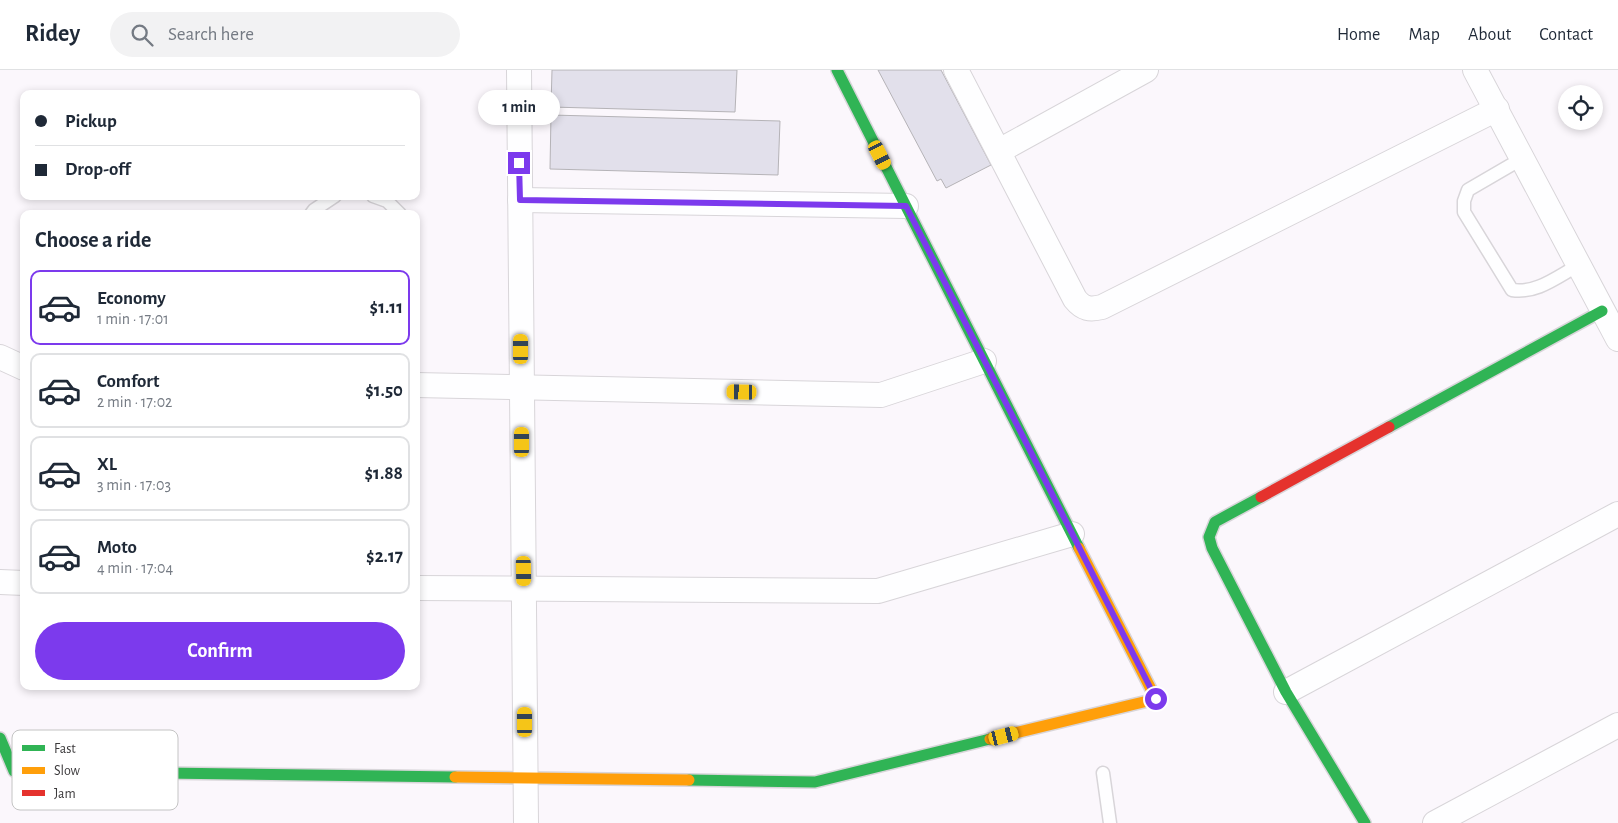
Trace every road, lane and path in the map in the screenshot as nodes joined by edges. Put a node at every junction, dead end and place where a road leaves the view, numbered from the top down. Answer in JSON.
{"nodes":[{"id":1,"x":519,"y":70,"type":"edge"},
{"id":2,"x":837,"y":70,"type":"edge"},
{"id":3,"x":956,"y":70,"type":"edge"},
{"id":4,"x":1146,"y":70,"type":"edge"},
{"id":5,"x":1475,"y":70,"type":"edge"},
{"id":6,"x":1497,"y":109,"type":"junction"},
{"id":7,"x":999,"y":151,"type":"junction"},
{"id":8,"x":1522,"y":158,"type":"junction"},
{"id":9,"x":329,"y":200,"type":"edge"},
{"id":10,"x":384,"y":200,"type":"edge"},
{"id":11,"x":520,"y":200,"type":"junction"},
{"id":12,"x":906,"y":206,"type":"junction"},
{"id":13,"x":314,"y":210,"type":"edge"},
{"id":14,"x":396,"y":210,"type":"edge"},
{"id":15,"x":1579,"y":265,"type":"junction"},
{"id":16,"x":1602,"y":311,"type":"junction"},
{"id":17,"x":1618,"y":338,"type":"edge"},
{"id":18,"x":0,"y":357,"type":"edge"},
{"id":19,"x":984,"y":361,"type":"junction"},
{"id":20,"x":20,"y":366,"type":"edge"},
{"id":21,"x":420,"y":385,"type":"edge"},
{"id":22,"x":522,"y":386,"type":"junction"},
{"id":23,"x":1618,"y":514,"type":"edge"},
{"id":24,"x":1072,"y":534,"type":"junction"},
{"id":25,"x":0,"y":582,"type":"edge"},
{"id":26,"x":20,"y":583,"type":"edge"},
{"id":27,"x":420,"y":588,"type":"edge"},
{"id":28,"x":524,"y":590,"type":"junction"},
{"id":29,"x":1286,"y":692,"type":"junction"},
{"id":30,"x":1618,"y":725,"type":"edge"},
{"id":31,"x":0,"y":738,"type":"edge"},
{"id":32,"x":12,"y":766,"type":"edge"},
{"id":33,"x":1103,"y":773,"type":"dead end"},
{"id":34,"x":178,"y":774,"type":"edge"},
{"id":35,"x":525,"y":779,"type":"junction"},
{"id":36,"x":526,"y":823,"type":"edge"},
{"id":37,"x":1110,"y":823,"type":"edge"},
{"id":38,"x":1364,"y":823,"type":"edge"},
{"id":39,"x":1435,"y":823,"type":"edge"}],
"edges":[{"from":1,"to":11,"type":"street"},
{"from":2,"to":12,"type":"street"},
{"from":3,"to":7,"type":"street"},
{"from":4,"to":7,"type":"street"},
{"from":5,"to":6,"type":"street"},
{"from":6,"to":7,"type":"street"},
{"from":6,"to":8,"type":"street"},
{"from":8,"to":15,"type":"street"},
{"from":8,"to":15,"type":"lane"},
{"from":9,"to":13,"type":"lane"},
{"from":10,"to":14,"type":"lane"},
{"from":11,"to":12,"type":"street"},
{"from":11,"to":22,"type":"street"},
{"from":12,"to":19,"type":"street"},
{"from":15,"to":16,"type":"street"},
{"from":16,"to":17,"type":"street"},
{"from":16,"to":29,"type":"street"},
{"from":18,"to":20,"type":"street"},
{"from":19,"to":22,"type":"street"},
{"from":19,"to":24,"type":"street"},
{"from":21,"to":22,"type":"street"},
{"from":22,"to":28,"type":"street"},
{"from":23,"to":29,"type":"street"},
{"from":24,"to":28,"type":"street"},
{"from":24,"to":35,"type":"street"},
{"from":25,"to":26,"type":"street"},
{"from":27,"to":28,"type":"street"},
{"from":28,"to":35,"type":"street"},
{"from":29,"to":38,"type":"street"},
{"from":30,"to":39,"type":"street"},
{"from":31,"to":32,"type":"street"},
{"from":33,"to":37,"type":"lane"},
{"from":34,"to":35,"type":"street"},
{"from":35,"to":36,"type":"street"}]}
